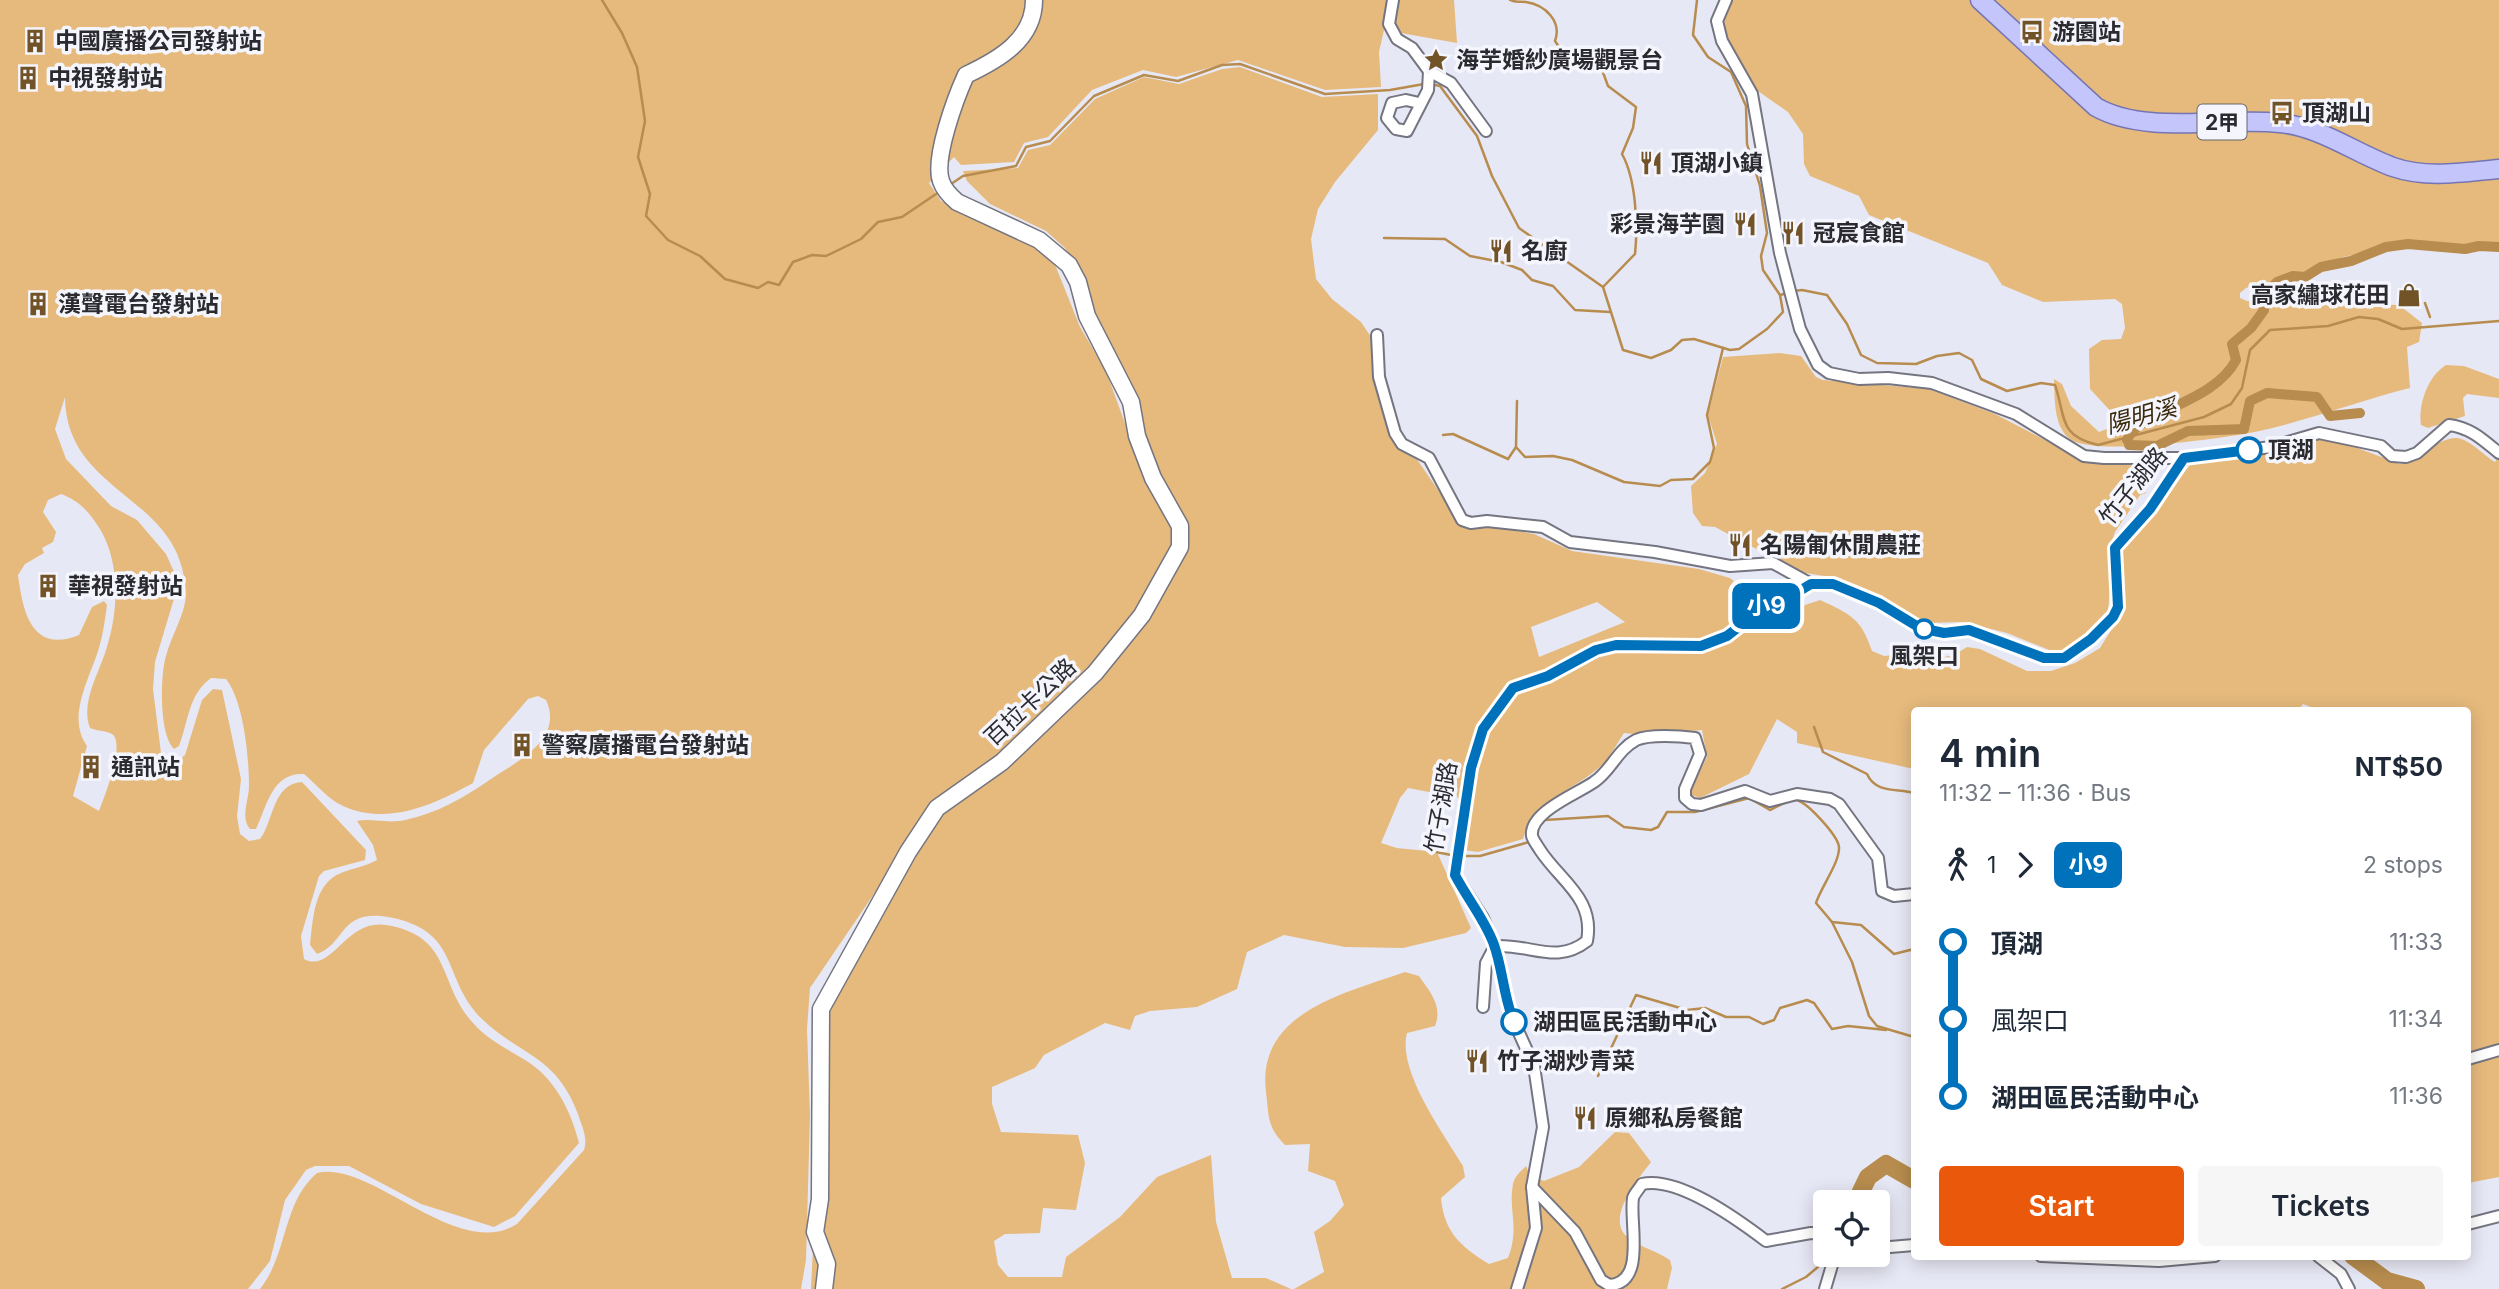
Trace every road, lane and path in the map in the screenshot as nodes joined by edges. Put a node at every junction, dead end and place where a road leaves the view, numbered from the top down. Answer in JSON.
{"nodes":[{"id":1,"x":1034,"y":0,"type":"edge"},
{"id":2,"x":1393,"y":0,"type":"edge"},
{"id":3,"x":1726,"y":0,"type":"edge"},
{"id":4,"x":1980,"y":0,"type":"edge"},
{"id":5,"x":1429,"y":78,"type":"junction"},
{"id":6,"x":1419,"y":103,"type":"dead end"},
{"id":7,"x":1486,"y":131,"type":"dead end"},
{"id":8,"x":2499,"y":169,"type":"edge"},
{"id":9,"x":1377,"y":335,"type":"dead end"},
{"id":10,"x":2499,"y":453,"type":"edge"},
{"id":11,"x":2184,"y":458,"type":"junction"},
{"id":12,"x":1811,"y":584,"type":"junction"},
{"id":13,"x":1911,"y":894,"type":"edge"},
{"id":14,"x":1494,"y":946,"type":"junction"},
{"id":15,"x":1483,"y":1007,"type":"dead end"},
{"id":16,"x":2499,"y":1050,"type":"edge"},
{"id":17,"x":2471,"y":1058,"type":"edge"},
{"id":18,"x":1532,"y":1187,"type":"junction"},
{"id":19,"x":2499,"y":1216,"type":"edge"},
{"id":20,"x":2471,"y":1223,"type":"edge"},
{"id":21,"x":1813,"y":1233,"type":"edge"},
{"id":22,"x":1911,"y":1245,"type":"edge"},
{"id":23,"x":1890,"y":1247,"type":"edge"},
{"id":24,"x":2136,"y":1260,"type":"edge"},
{"id":25,"x":2171,"y":1260,"type":"edge"},
{"id":26,"x":2323,"y":1260,"type":"edge"},
{"id":27,"x":1831,"y":1267,"type":"edge"},
{"id":28,"x":824,"y":1289,"type":"edge"},
{"id":29,"x":1517,"y":1289,"type":"edge"},
{"id":30,"x":1825,"y":1289,"type":"edge"},
{"id":31,"x":2349,"y":1289,"type":"edge"}],
"edges":[{"from":1,"to":28,"type":"main road","name":"百拉卡公路"},
{"from":2,"to":5,"type":"street"},
{"from":3,"to":11,"type":"street"},
{"from":4,"to":8,"type":"main road","number":"2甲"},
{"from":5,"to":6,"type":"street"},
{"from":5,"to":7,"type":"street"},
{"from":9,"to":12,"type":"street"},
{"from":10,"to":11,"type":"street","name":"竹子湖路"},
{"from":11,"to":12,"type":"street","name":"竹子湖路"},
{"from":12,"to":14,"type":"street","name":"竹子湖路"},
{"from":13,"to":14,"type":"street"},
{"from":14,"to":15,"type":"street"},
{"from":14,"to":18,"type":"street","name":"竹子湖路"},
{"from":16,"to":17,"type":"street"},
{"from":18,"to":21,"type":"street"},
{"from":18,"to":29,"type":"street","name":"竹子湖路"},
{"from":19,"to":20,"type":"street"},
{"from":22,"to":23,"type":"street"},
{"from":24,"to":25,"type":"street"},
{"from":26,"to":31,"type":"street"},
{"from":27,"to":30,"type":"street"}]}
